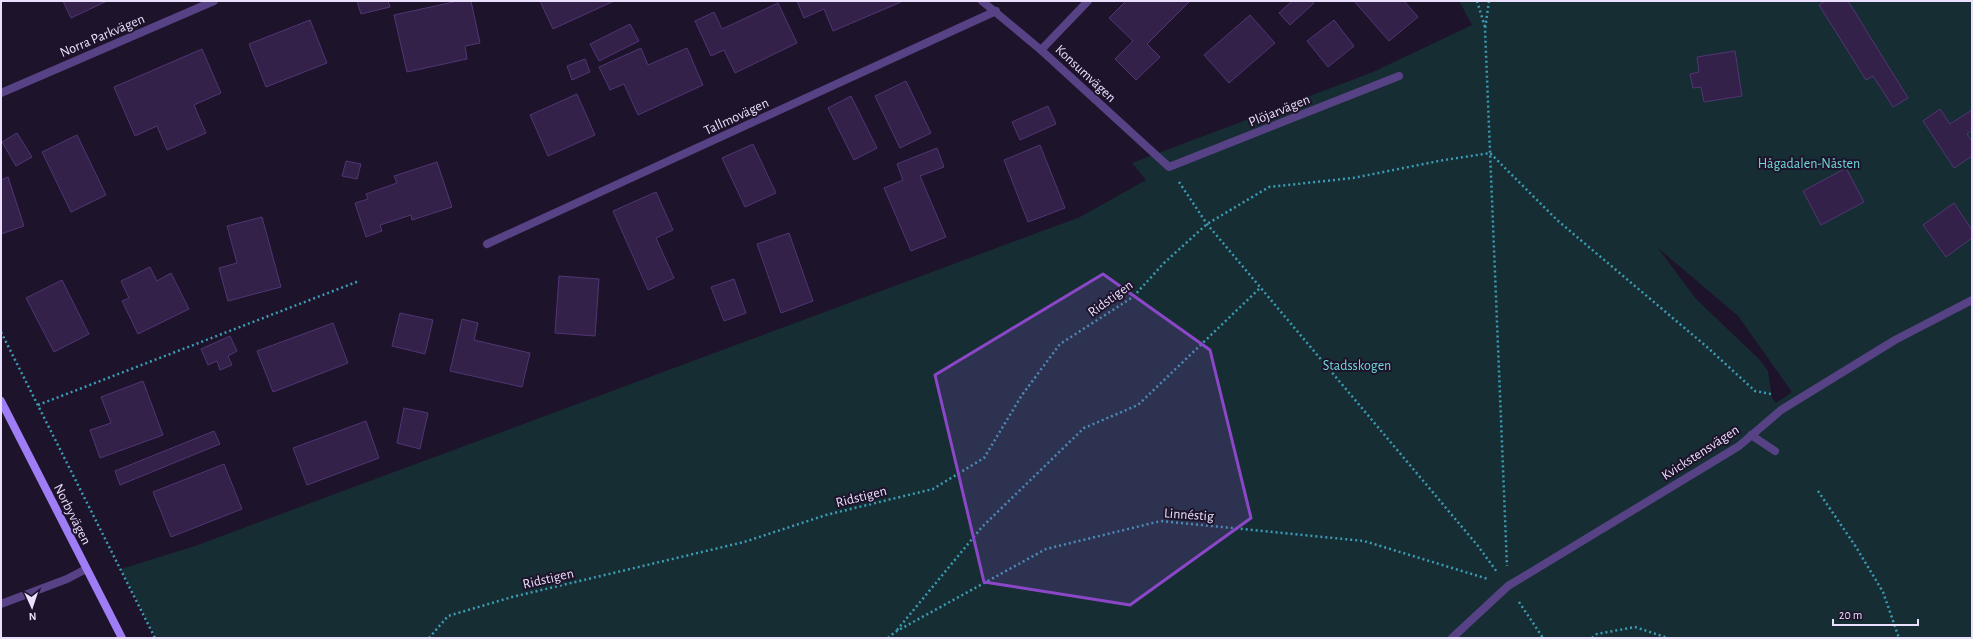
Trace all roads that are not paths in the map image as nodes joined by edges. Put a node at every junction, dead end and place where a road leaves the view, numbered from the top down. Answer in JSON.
{"nodes":[{"id":1,"x":214,"y":1,"type":"edge"},
{"id":2,"x":982,"y":1,"type":"edge"},
{"id":3,"x":1088,"y":1,"type":"edge"},
{"id":4,"x":996,"y":11,"type":"junction"},
{"id":5,"x":1041,"y":50,"type":"junction"},
{"id":6,"x":1399,"y":76,"type":"dead end"},
{"id":7,"x":1,"y":93,"type":"edge"},
{"id":8,"x":1169,"y":167,"type":"joint"},
{"id":9,"x":487,"y":244,"type":"dead end"},
{"id":10,"x":1972,"y":300,"type":"edge"},
{"id":11,"x":1,"y":401,"type":"edge"},
{"id":12,"x":1751,"y":434,"type":"junction"},
{"id":13,"x":1775,"y":451,"type":"dead end"},
{"id":14,"x":86,"y":569,"type":"junction"},
{"id":15,"x":1,"y":604,"type":"edge"},
{"id":16,"x":122,"y":638,"type":"edge"},
{"id":17,"x":1452,"y":638,"type":"edge"}],
"edges":[{"from":1,"to":7,"type":"street","name":"Norra Parkvägen"},
{"from":2,"to":4,"type":"street","name":"Konsumvägen"},
{"from":3,"to":5,"type":"street"},
{"from":4,"to":5,"type":"street","name":"Konsumvägen"},
{"from":4,"to":9,"type":"street","name":"Tallmovägen"},
{"from":5,"to":8,"type":"street","name":"Konsumvägen"},
{"from":6,"to":8,"type":"street","name":"Plöjarvägen"},
{"from":10,"to":12,"type":"street","name":"Kvickstensvägen"},
{"from":11,"to":14,"type":"street","name":"Norbyvägen"},
{"from":12,"to":13,"type":"street"},
{"from":12,"to":17,"type":"street","name":"Kvickstensvägen"},
{"from":14,"to":15,"type":"street"},
{"from":14,"to":16,"type":"street","name":"Norbyvägen"}]}
